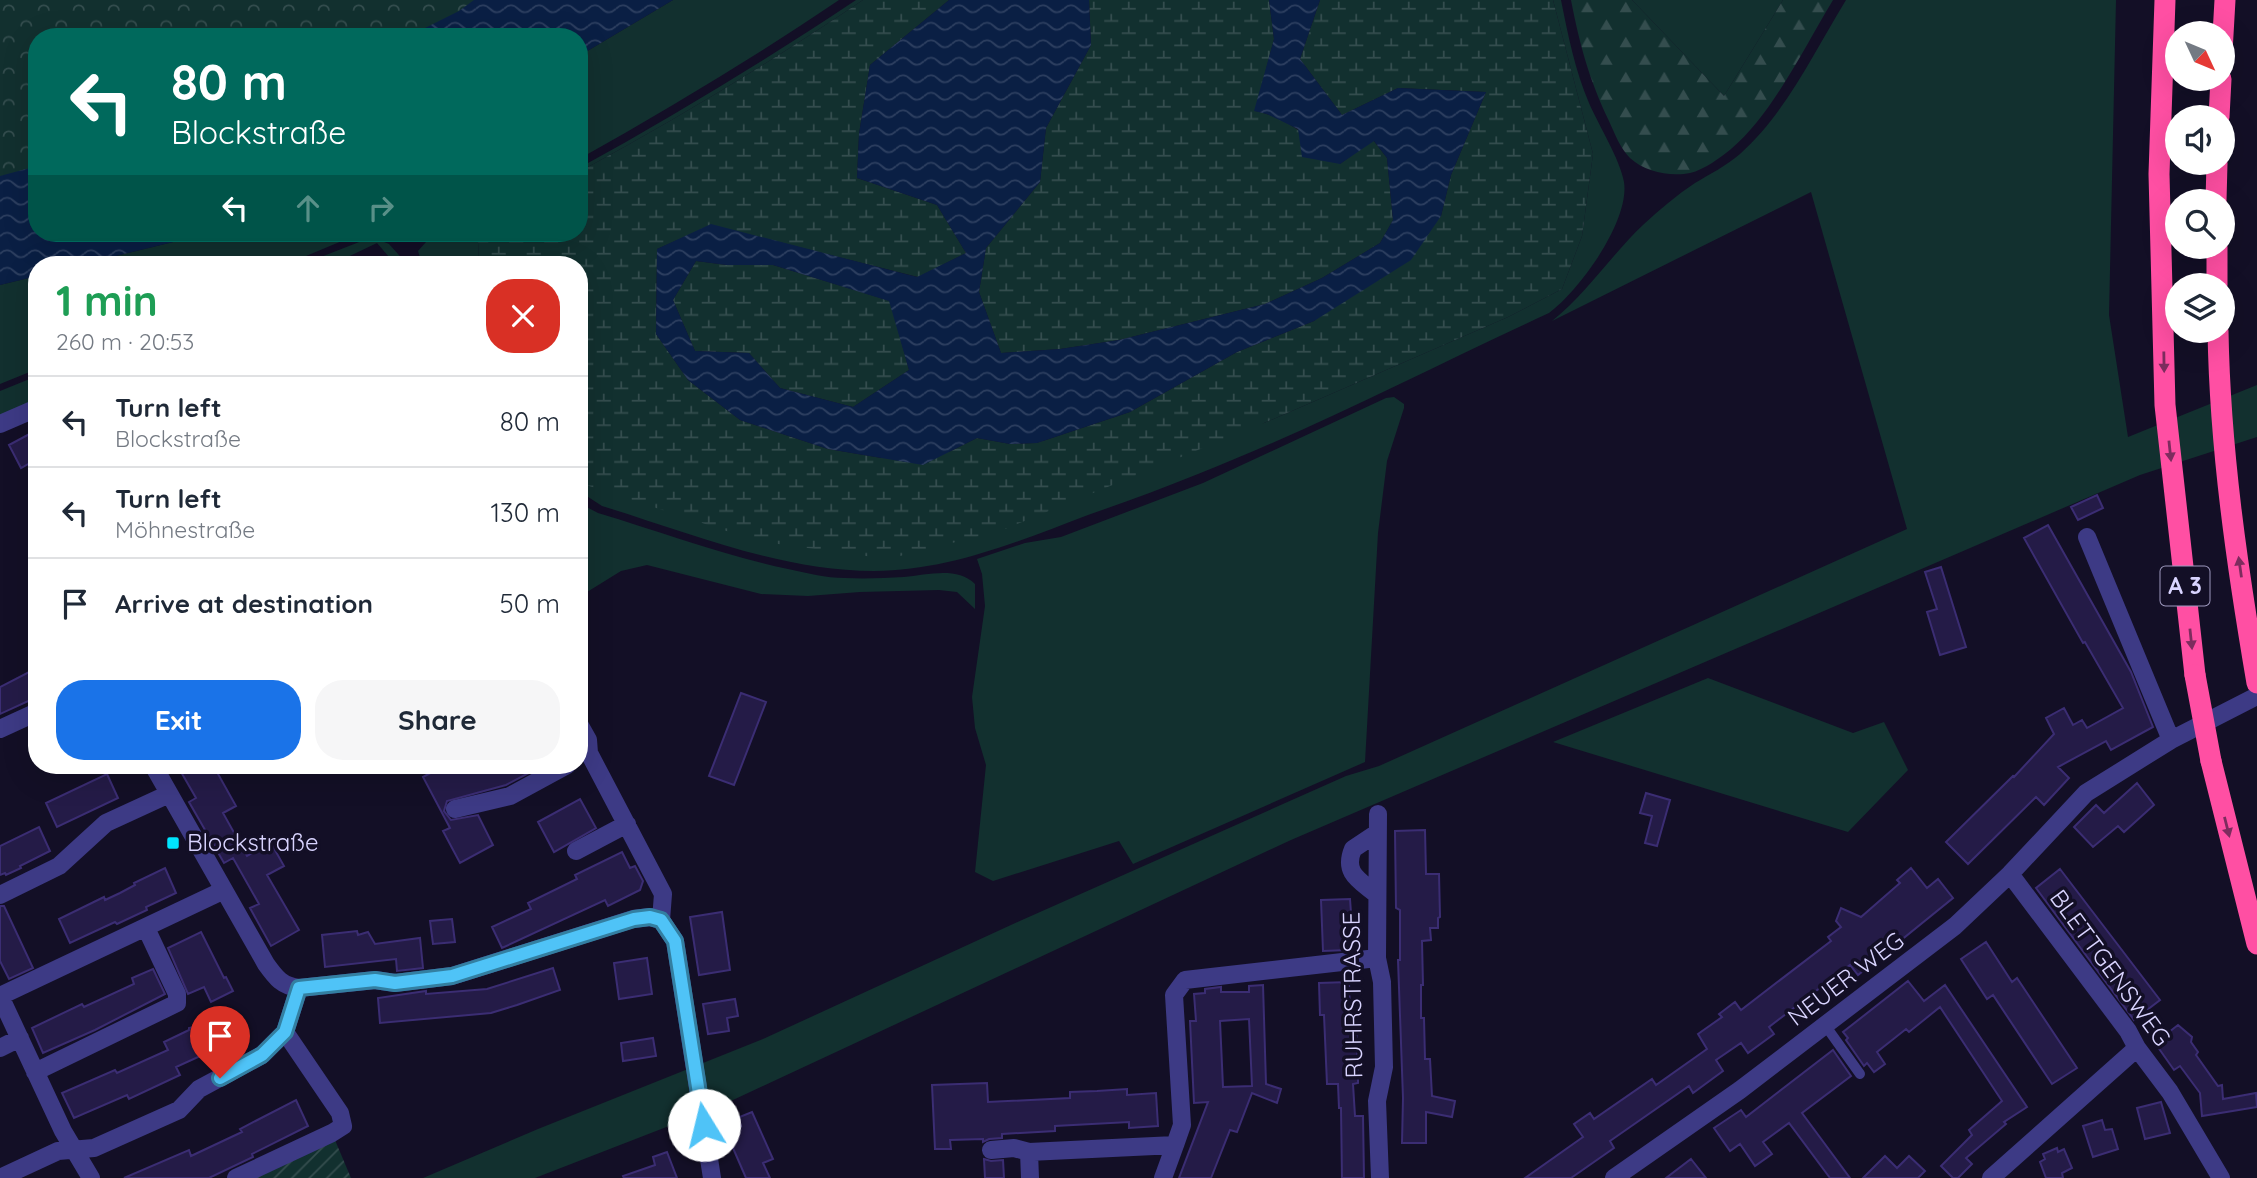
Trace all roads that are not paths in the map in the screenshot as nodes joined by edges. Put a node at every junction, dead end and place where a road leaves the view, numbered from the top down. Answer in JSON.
{"nodes":[{"id":1,"x":2165,"y":0,"type":"edge"},
{"id":2,"x":2225,"y":0,"type":"edge"},
{"id":3,"x":2224,"y":21,"type":"edge"},
{"id":4,"x":2218,"y":343,"type":"edge"},
{"id":5,"x":28,"y":412,"type":"edge"},
{"id":6,"x":0,"y":424,"type":"edge"},
{"id":7,"x":2087,"y":537,"type":"dead end"},
{"id":8,"x":2257,"y":682,"type":"edge"},
{"id":9,"x":2257,"y":696,"type":"edge"},
{"id":10,"x":28,"y":716,"type":"edge"},
{"id":11,"x":0,"y":730,"type":"edge"},
{"id":12,"x":2171,"y":740,"type":"junction"},
{"id":13,"x":588,"y":762,"type":"edge"},
{"id":14,"x":158,"y":774,"type":"edge"},
{"id":15,"x":550,"y":774,"type":"edge"},
{"id":16,"x":169,"y":794,"type":"junction"},
{"id":17,"x":455,"y":809,"type":"dead end"},
{"id":18,"x":1378,"y":814,"type":"dead end"},
{"id":19,"x":627,"y":824,"type":"junction"},
{"id":20,"x":1377,"y":833,"type":"junction"},
{"id":21,"x":576,"y":851,"type":"dead end"},
{"id":22,"x":2010,"y":874,"type":"junction"},
{"id":23,"x":224,"y":890,"type":"junction"},
{"id":24,"x":1376,"y":894,"type":"junction"},
{"id":25,"x":0,"y":895,"type":"edge"},
{"id":26,"x":661,"y":920,"type":"junction"},
{"id":27,"x":146,"y":928,"type":"junction"},
{"id":28,"x":2257,"y":944,"type":"edge"},
{"id":29,"x":1377,"y":958,"type":"junction"},
{"id":30,"x":299,"y":988,"type":"junction"},
{"id":31,"x":0,"y":996,"type":"edge"},
{"id":32,"x":1825,"y":1026,"type":"junction"},
{"id":33,"x":285,"y":1032,"type":"junction"},
{"id":34,"x":20,"y":1038,"type":"junction"},
{"id":35,"x":0,"y":1048,"type":"edge"},
{"id":36,"x":2137,"y":1048,"type":"junction"},
{"id":37,"x":35,"y":1072,"type":"junction"},
{"id":38,"x":1860,"y":1074,"type":"dead end"},
{"id":39,"x":1175,"y":1145,"type":"junction"},
{"id":40,"x":74,"y":1149,"type":"junction"},
{"id":41,"x":991,"y":1150,"type":"dead end"},
{"id":42,"x":1029,"y":1152,"type":"junction"},
{"id":43,"x":0,"y":1178,"type":"edge"},
{"id":44,"x":91,"y":1178,"type":"edge"},
{"id":45,"x":236,"y":1178,"type":"edge"},
{"id":46,"x":712,"y":1178,"type":"edge"},
{"id":47,"x":1030,"y":1178,"type":"edge"},
{"id":48,"x":1163,"y":1178,"type":"edge"},
{"id":49,"x":1380,"y":1178,"type":"edge"},
{"id":50,"x":1614,"y":1178,"type":"edge"},
{"id":51,"x":1990,"y":1178,"type":"edge"},
{"id":52,"x":2221,"y":1178,"type":"edge"}],
"edges":[{"from":1,"to":28,"type":"highway","number":"A 3","one_way":true,"bridge":true},
{"from":2,"to":3,"type":"highway"},
{"from":8,"to":4,"type":"highway","number":"A 3","one_way":true},
{"from":5,"to":6,"type":"street"},
{"from":7,"to":12,"type":"street"},
{"from":9,"to":12,"type":"street","name":"NEUER WEG"},
{"from":10,"to":11,"type":"street"},
{"from":12,"to":22,"type":"street","name":"NEUER WEG"},
{"from":13,"to":19,"type":"street"},
{"from":14,"to":16,"type":"street"},
{"from":15,"to":17,"type":"street"},
{"from":16,"to":23,"type":"street"},
{"from":16,"to":25,"type":"street"},
{"from":18,"to":20,"type":"street","name":"RUHRSTRASSE"},
{"from":19,"to":21,"type":"street"},
{"from":19,"to":26,"type":"street"},
{"from":20,"to":24,"type":"street","name":"RUHRSTRASSE"},
{"from":20,"to":24,"type":"street","name":"RUHRSTRASSE"},
{"from":22,"to":32,"type":"street","name":"NEUER WEG"},
{"from":22,"to":36,"type":"street","name":"BLETTGENSWEG"},
{"from":23,"to":27,"type":"street"},
{"from":23,"to":30,"type":"street"},
{"from":24,"to":29,"type":"street","name":"RUHRSTRASSE"},
{"from":26,"to":30,"type":"street"},
{"from":26,"to":46,"type":"street"},
{"from":27,"to":31,"type":"street"},
{"from":27,"to":37,"type":"street"},
{"from":29,"to":39,"type":"street"},
{"from":29,"to":49,"type":"street","name":"RUHRSTRASSE"},
{"from":30,"to":33,"type":"street"},
{"from":31,"to":34,"type":"street"},
{"from":32,"to":38,"type":"lane"},
{"from":32,"to":50,"type":"street","name":"NEUER WEG"},
{"from":33,"to":40,"type":"street"},
{"from":33,"to":45,"type":"street"},
{"from":34,"to":35,"type":"street"},
{"from":34,"to":37,"type":"street"},
{"from":36,"to":51,"type":"street"},
{"from":36,"to":52,"type":"street","name":"BLETTGENSWEG"},
{"from":37,"to":40,"type":"street"},
{"from":39,"to":42,"type":"street"},
{"from":39,"to":48,"type":"street"},
{"from":40,"to":43,"type":"street"},
{"from":40,"to":44,"type":"street"},
{"from":41,"to":42,"type":"street"},
{"from":42,"to":47,"type":"street"}]}
